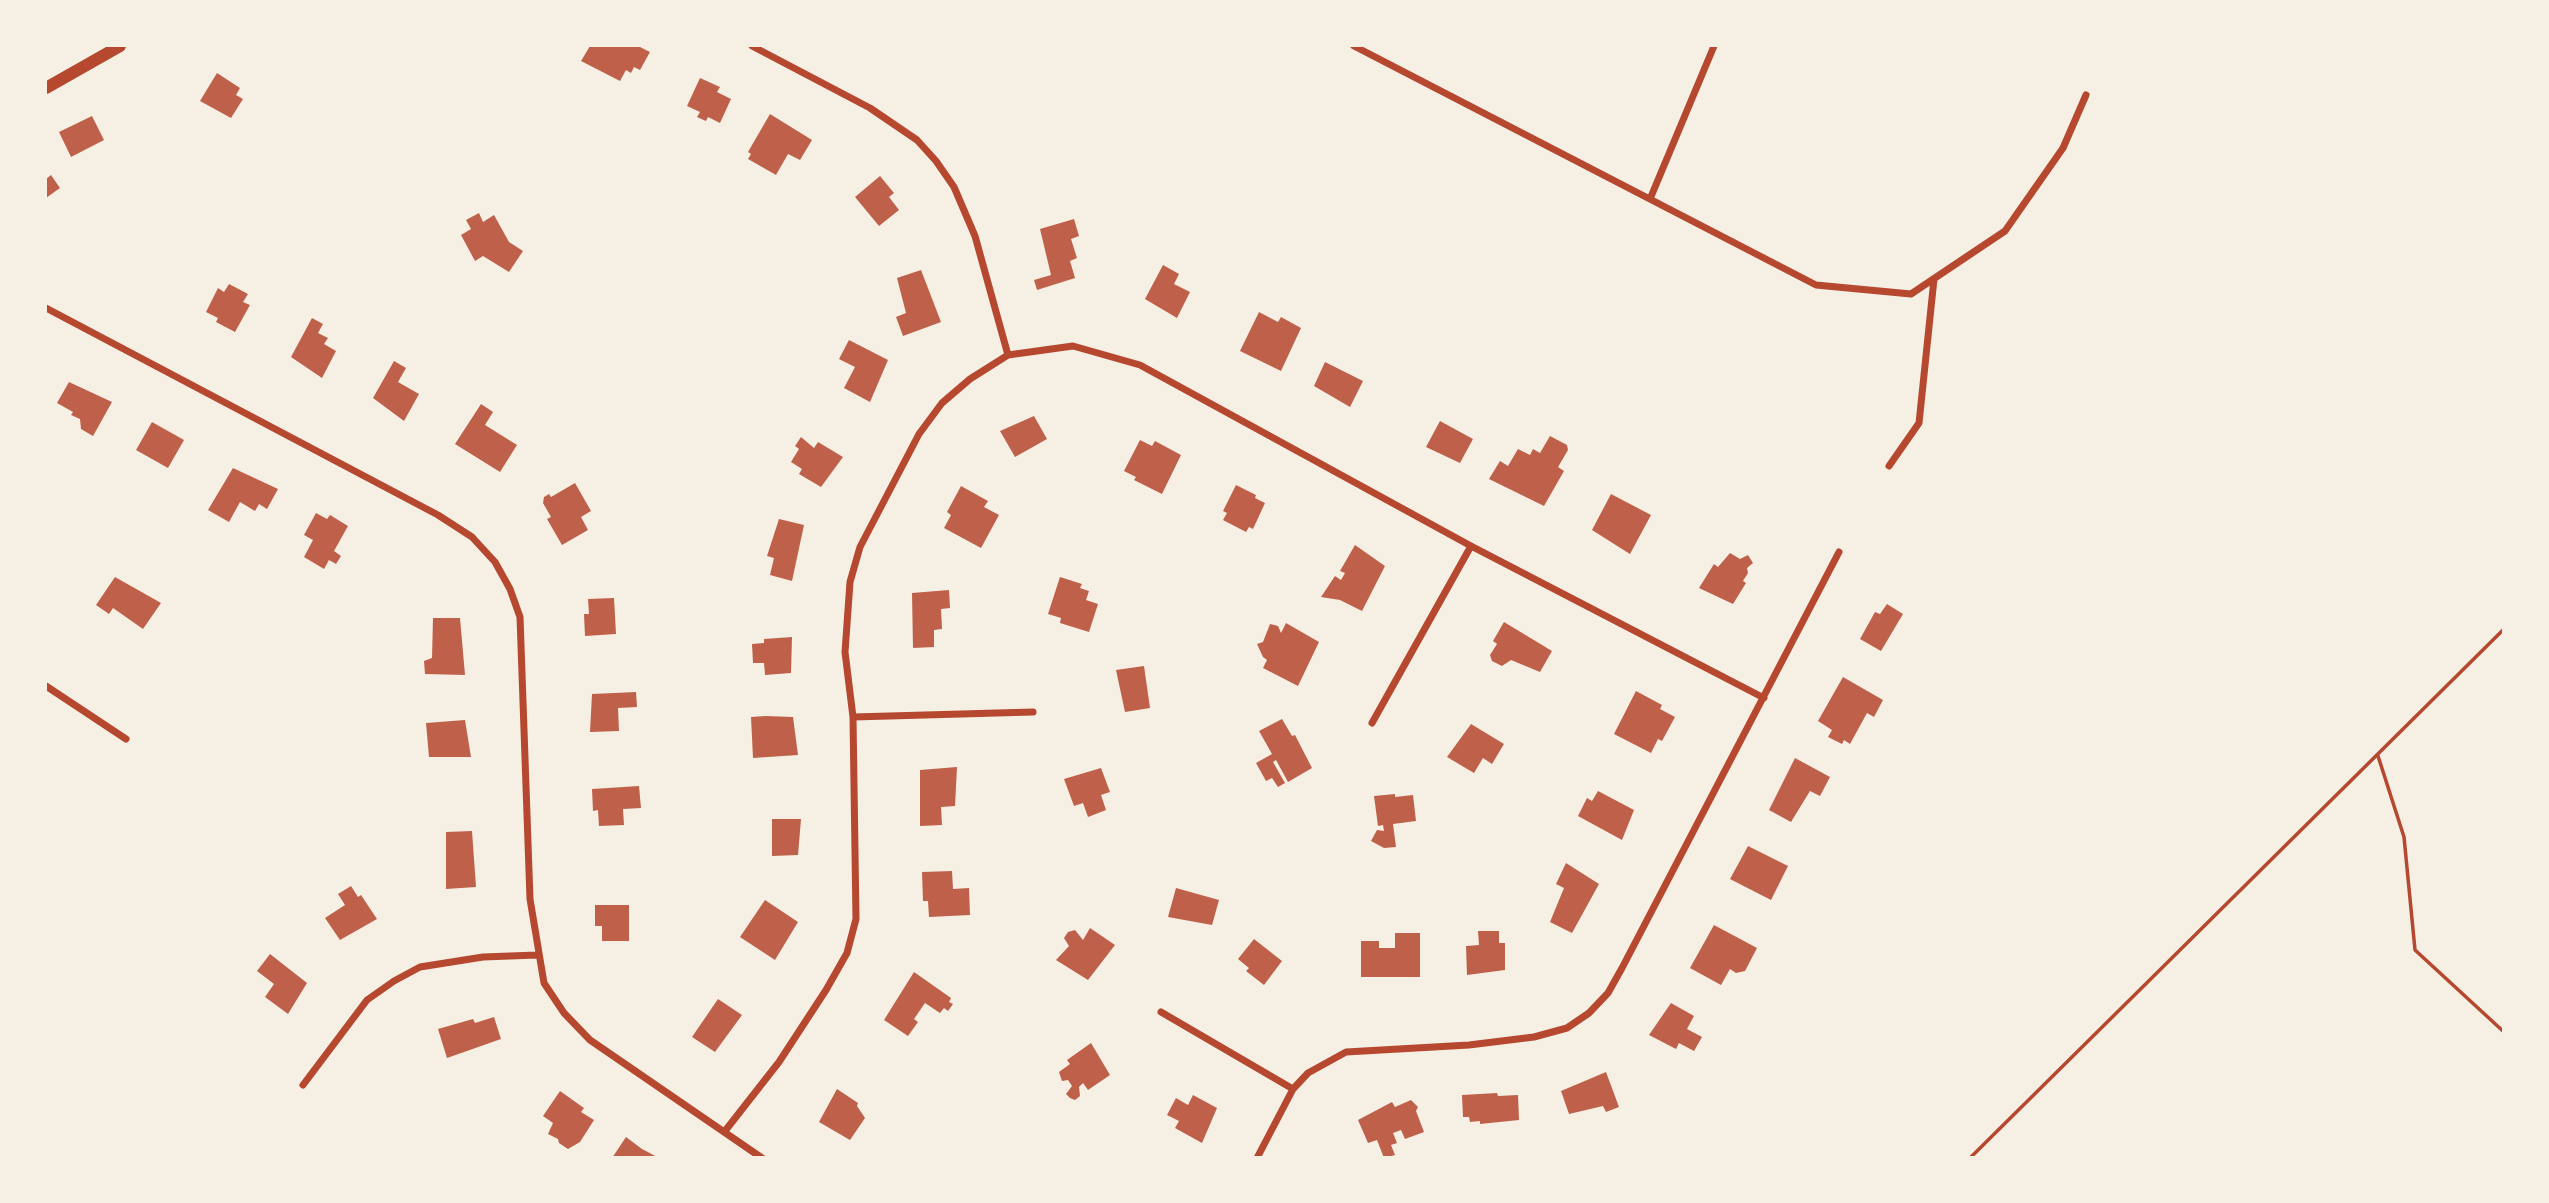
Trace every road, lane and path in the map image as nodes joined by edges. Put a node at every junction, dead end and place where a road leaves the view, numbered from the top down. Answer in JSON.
{"nodes":[{"id":1,"x":120,"y":46,"type":"edge"},
{"id":2,"x":752,"y":46,"type":"edge"},
{"id":3,"x":1354,"y":46,"type":"edge"},
{"id":4,"x":1714,"y":46,"type":"edge"},
{"id":5,"x":46,"y":88,"type":"edge"},
{"id":6,"x":2086,"y":95,"type":"dead end"},
{"id":7,"x":1650,"y":199,"type":"junction"},
{"id":8,"x":1934,"y":279,"type":"junction"},
{"id":9,"x":46,"y":308,"type":"edge"},
{"id":10,"x":1008,"y":355,"type":"junction"},
{"id":11,"x":1889,"y":466,"type":"dead end"},
{"id":12,"x":1471,"y":546,"type":"junction"},
{"id":13,"x":1839,"y":552,"type":"dead end"},
{"id":14,"x":2504,"y":629,"type":"edge"},
{"id":15,"x":46,"y":686,"type":"edge"},
{"id":16,"x":1764,"y":698,"type":"junction"},
{"id":17,"x":1033,"y":712,"type":"dead end"},
{"id":18,"x":853,"y":717,"type":"junction"},
{"id":19,"x":1372,"y":723,"type":"dead end"},
{"id":20,"x":127,"y":738,"type":"dead end"},
{"id":21,"x":2378,"y":756,"type":"junction"},
{"id":22,"x":537,"y":955,"type":"junction"},
{"id":23,"x":1161,"y":1012,"type":"dead end"},
{"id":24,"x":2504,"y":1032,"type":"edge"},
{"id":25,"x":303,"y":1085,"type":"dead end"},
{"id":26,"x":1293,"y":1089,"type":"junction"},
{"id":27,"x":725,"y":1131,"type":"junction"},
{"id":28,"x":762,"y":1157,"type":"edge"},
{"id":29,"x":1257,"y":1157,"type":"edge"},
{"id":30,"x":1970,"y":1157,"type":"edge"}],
"edges":[{"from":1,"to":5,"type":"street"},
{"from":2,"to":10,"type":"street"},
{"from":3,"to":7,"type":"street"},
{"from":4,"to":7,"type":"street"},
{"from":6,"to":8,"type":"street"},
{"from":7,"to":8,"type":"street"},
{"from":8,"to":11,"type":"street"},
{"from":9,"to":22,"type":"street"},
{"from":10,"to":12,"type":"street"},
{"from":10,"to":18,"type":"street"},
{"from":12,"to":16,"type":"street"},
{"from":12,"to":19,"type":"street"},
{"from":13,"to":16,"type":"street"},
{"from":14,"to":21,"type":"path"},
{"from":15,"to":20,"type":"street"},
{"from":16,"to":26,"type":"street"},
{"from":17,"to":18,"type":"street"},
{"from":18,"to":27,"type":"street"},
{"from":21,"to":24,"type":"path"},
{"from":21,"to":30,"type":"path"},
{"from":22,"to":25,"type":"street"},
{"from":22,"to":27,"type":"street"},
{"from":23,"to":26,"type":"street"},
{"from":26,"to":29,"type":"street"},
{"from":27,"to":28,"type":"street"}]}
